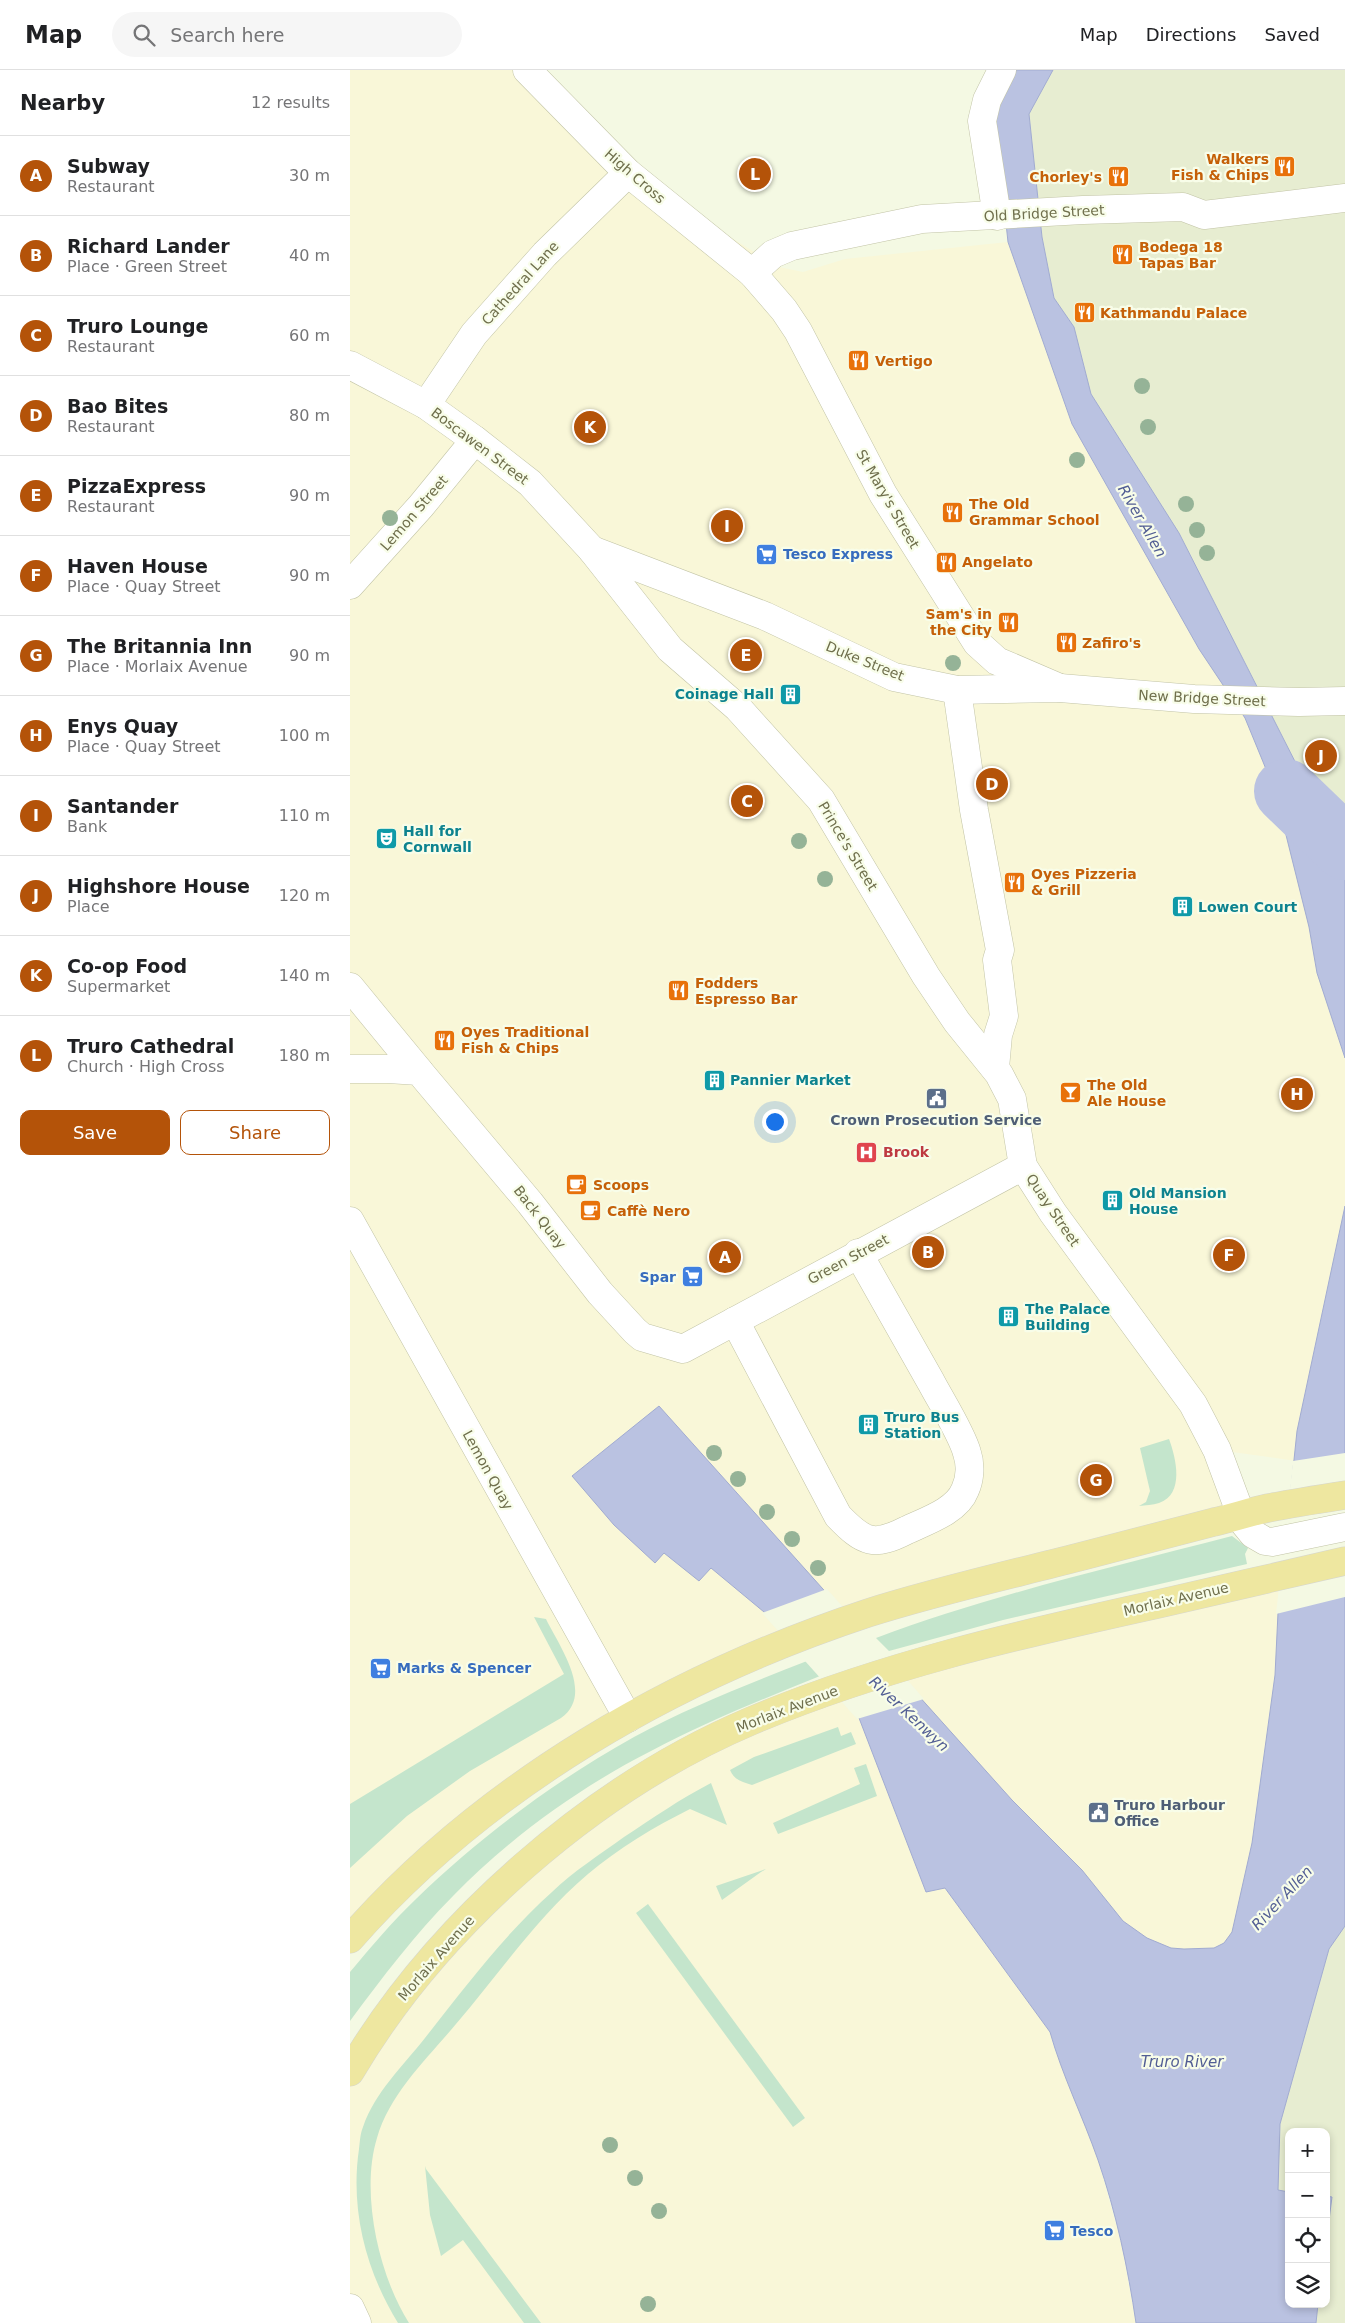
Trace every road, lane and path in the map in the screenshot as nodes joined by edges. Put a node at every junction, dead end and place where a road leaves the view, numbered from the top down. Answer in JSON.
{"nodes":[{"id":1,"x":528,"y":70,"type":"edge"},
{"id":2,"x":1002,"y":70,"type":"edge"},
{"id":3,"x":628,"y":172,"type":"junction"},
{"id":4,"x":1345,"y":198,"type":"edge"},
{"id":5,"x":997,"y":216,"type":"junction"},
{"id":6,"x":752,"y":273,"type":"junction"},
{"id":7,"x":350,"y":365,"type":"edge"},
{"id":8,"x":426,"y":406,"type":"junction"},
{"id":9,"x":475,"y":440,"type":"junction"},
{"id":10,"x":592,"y":550,"type":"junction"},
{"id":11,"x":350,"y":585,"type":"edge"},
{"id":12,"x":765,"y":616,"type":"joint"},
{"id":13,"x":670,"y":649,"type":"joint"},
{"id":14,"x":1060,"y":688,"type":"junction"},
{"id":15,"x":957,"y":690,"type":"junction"},
{"id":16,"x":1345,"y":701,"type":"edge"},
{"id":17,"x":350,"y":986,"type":"edge"},
{"id":18,"x":995,"y":1068,"type":"junction"},
{"id":19,"x":350,"y":1069,"type":"edge"},
{"id":20,"x":419,"y":1072,"type":"junction"},
{"id":21,"x":1023,"y":1166,"type":"junction"},
{"id":22,"x":350,"y":1221,"type":"edge"},
{"id":23,"x":858,"y":1254,"type":"junction"},
{"id":24,"x":735,"y":1321,"type":"junction"},
{"id":25,"x":672,"y":1347,"type":"joint"},
{"id":26,"x":1345,"y":1495,"type":"edge"},
{"id":27,"x":1253,"y":1512,"type":"junction"},
{"id":28,"x":1345,"y":1527,"type":"edge"},
{"id":29,"x":1345,"y":1561,"type":"edge"},
{"id":30,"x":628,"y":1718,"type":"junction"},
{"id":31,"x":350,"y":1939,"type":"edge"},
{"id":32,"x":350,"y":2072,"type":"edge"},
{"id":33,"x":350,"y":2308,"type":"edge"},
{"id":34,"x":357,"y":2323,"type":"edge"}],
"edges":[{"from":1,"to":3,"type":"street","name":"High Cross"},
{"from":2,"to":5,"type":"street"},
{"from":3,"to":6,"type":"street","name":"High Cross"},
{"from":3,"to":8,"type":"street","name":"Cathedral Lane"},
{"from":4,"to":5,"type":"street","name":"Old Bridge Street"},
{"from":5,"to":6,"type":"street","name":"Old Bridge Street"},
{"from":6,"to":14,"type":"street","name":"St Mary's Street"},
{"from":7,"to":8,"type":"street","name":"Boscawen Street"},
{"from":8,"to":9,"type":"street","name":"Boscawen Street"},
{"from":9,"to":10,"type":"street","name":"Boscawen Street"},
{"from":9,"to":11,"type":"street","name":"Lemon Street"},
{"from":10,"to":12,"type":"street","name":"Boscawen Street"},
{"from":10,"to":13,"type":"street","name":"Boscawen Street"},
{"from":12,"to":15,"type":"street","name":"Duke Street"},
{"from":13,"to":18,"type":"street","name":"Prince's Street"},
{"from":14,"to":15,"type":"street","name":"Duke Street"},
{"from":14,"to":16,"type":"street","name":"New Bridge Street"},
{"from":15,"to":18,"type":"street"},
{"from":17,"to":20,"type":"street","name":"Back Quay"},
{"from":18,"to":21,"type":"street","name":"Quay Street"},
{"from":19,"to":20,"type":"street"},
{"from":20,"to":25,"type":"street","name":"Back Quay"},
{"from":21,"to":23,"type":"street","name":"Green Street"},
{"from":21,"to":27,"type":"street","name":"Quay Street"},
{"from":22,"to":30,"type":"street","name":"Lemon Quay"},
{"from":23,"to":24,"type":"street","name":"Green Street"},
{"from":23,"to":24,"type":"street"},
{"from":24,"to":25,"type":"street","name":"Green Street"},
{"from":26,"to":27,"type":"highway"},
{"from":27,"to":28,"type":"street"},
{"from":27,"to":30,"type":"highway"},
{"from":29,"to":32,"type":"highway","name":"Morlaix Avenue"},
{"from":30,"to":31,"type":"highway"},
{"from":33,"to":34,"type":"street"}]}
